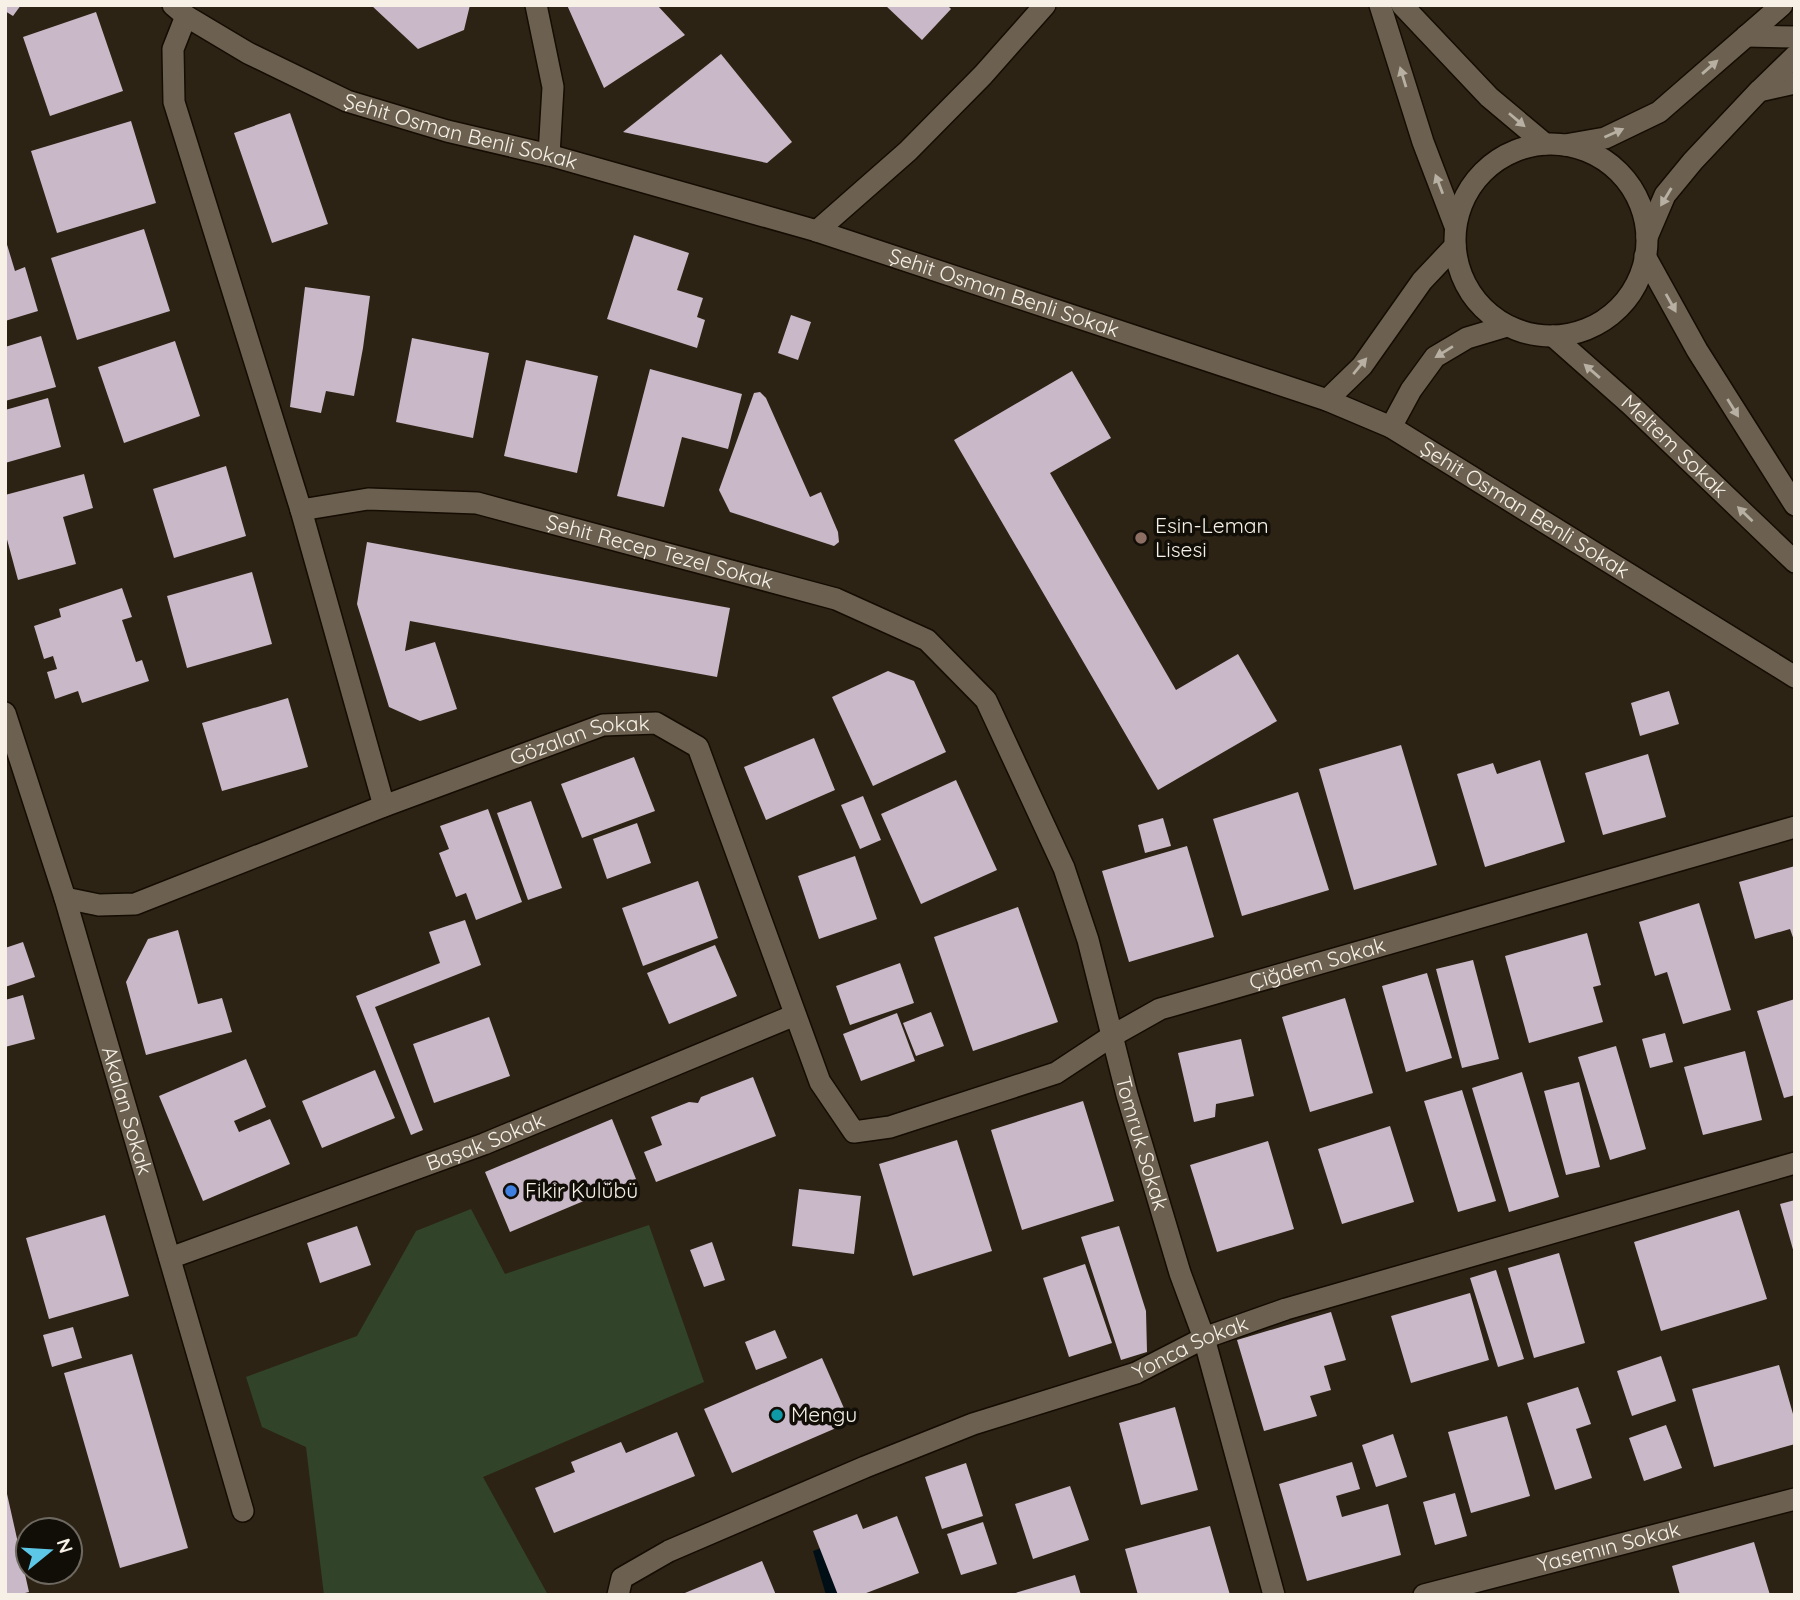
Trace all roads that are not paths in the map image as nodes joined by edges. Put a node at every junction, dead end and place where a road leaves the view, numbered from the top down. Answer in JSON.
{"nodes":[{"id":1,"x":536,"y":5,"type":"edge"},
{"id":2,"x":1045,"y":5,"type":"edge"},
{"id":3,"x":1380,"y":5,"type":"edge"},
{"id":4,"x":1402,"y":5,"type":"edge"},
{"id":5,"x":1783,"y":5,"type":"edge"},
{"id":6,"x":179,"y":11,"type":"edge"},
{"id":7,"x":1746,"y":36,"type":"junction"},
{"id":8,"x":1795,"y":37,"type":"edge"},
{"id":9,"x":1795,"y":55,"type":"edge"},
{"id":10,"x":1795,"y":83,"type":"edge"},
{"id":11,"x":1758,"y":92,"type":"junction"},
{"id":12,"x":1555,"y":144,"type":"junction"},
{"id":13,"x":549,"y":155,"type":"junction"},
{"id":14,"x":817,"y":231,"type":"junction"},
{"id":15,"x":1455,"y":236,"type":"junction"},
{"id":16,"x":1646,"y":247,"type":"junction"},
{"id":17,"x":1507,"y":326,"type":"junction"},
{"id":18,"x":1553,"y":336,"type":"junction"},
{"id":19,"x":1327,"y":400,"type":"junction"},
{"id":20,"x":1391,"y":427,"type":"junction"},
{"id":21,"x":1795,"y":505,"type":"edge"},
{"id":22,"x":301,"y":510,"type":"junction"},
{"id":23,"x":1795,"y":562,"type":"edge"},
{"id":24,"x":1795,"y":677,"type":"edge"},
{"id":25,"x":986,"y":700,"type":"joint"},
{"id":26,"x":5,"y":713,"type":"edge"},
{"id":27,"x":384,"y":806,"type":"junction"},
{"id":28,"x":1795,"y":827,"type":"edge"},
{"id":29,"x":65,"y":898,"type":"junction"},
{"id":30,"x":795,"y":1015,"type":"junction"},
{"id":31,"x":1112,"y":1036,"type":"junction"},
{"id":32,"x":855,"y":1132,"type":"joint"},
{"id":33,"x":1795,"y":1163,"type":"edge"},
{"id":34,"x":170,"y":1258,"type":"junction"},
{"id":35,"x":1204,"y":1338,"type":"junction"},
{"id":36,"x":1795,"y":1499,"type":"edge"},
{"id":37,"x":243,"y":1511,"type":"dead end"},
{"id":38,"x":618,"y":1595,"type":"edge"},
{"id":39,"x":1275,"y":1595,"type":"edge"},
{"id":40,"x":1424,"y":1595,"type":"edge"}],
"edges":[{"from":1,"to":13,"type":"street"},
{"from":2,"to":14,"type":"street"},
{"from":15,"to":3,"type":"street","one_way":true},
{"from":4,"to":12,"type":"street","one_way":true},
{"from":5,"to":7,"type":"street"},
{"from":6,"to":13,"type":"street","name":"Şehit Osman Benli Sokak"},
{"from":6,"to":22,"type":"street"},
{"from":7,"to":8,"type":"street"},
{"from":12,"to":7,"type":"street","one_way":true},
{"from":9,"to":11,"type":"street"},
{"from":10,"to":11,"type":"street"},
{"from":11,"to":16,"type":"street","one_way":true},
{"from":12,"to":15,"type":"street"},
{"from":12,"to":16,"type":"street"},
{"from":13,"to":14,"type":"street","name":"Şehit Osman Benli Sokak"},
{"from":14,"to":19,"type":"street","name":"Şehit Osman Benli Sokak"},
{"from":15,"to":17,"type":"street"},
{"from":19,"to":15,"type":"street","one_way":true},
{"from":16,"to":18,"type":"street"},
{"from":16,"to":21,"type":"street","one_way":true},
{"from":17,"to":18,"type":"street"},
{"from":17,"to":20,"type":"street","one_way":true},
{"from":23,"to":18,"type":"street","name":"Meltem Sokak","one_way":true},
{"from":19,"to":20,"type":"street","name":"Şehit Osman Benli Sokak"},
{"from":20,"to":24,"type":"street","name":"Şehit Osman Benli Sokak"},
{"from":22,"to":25,"type":"street","name":"Şehit Recep Tezel Sokak"},
{"from":22,"to":27,"type":"street"},
{"from":25,"to":31,"type":"street","name":"Tomruk Sokak"},
{"from":26,"to":29,"type":"street","name":"Akalan Sokak"},
{"from":27,"to":29,"type":"street","name":"Gözalan Sokak"},
{"from":27,"to":30,"type":"street","name":"Gözalan Sokak"},
{"from":28,"to":31,"type":"street","name":"Çiğdem Sokak"},
{"from":29,"to":34,"type":"street","name":"Akalan Sokak"},
{"from":30,"to":32,"type":"street","name":"Gözalan Sokak"},
{"from":30,"to":34,"type":"street","name":"Başak Sokak"},
{"from":31,"to":32,"type":"street","name":"Çiğdem Sokak"},
{"from":31,"to":35,"type":"street","name":"Tomruk Sokak"},
{"from":33,"to":35,"type":"street","name":"Yonca Sokak"},
{"from":34,"to":37,"type":"street","name":"Akalan Sokak"},
{"from":35,"to":38,"type":"street","name":"Yonca Sokak"},
{"from":35,"to":39,"type":"street","name":"Tomruk Sokak"},
{"from":36,"to":40,"type":"street","name":"Yasemın Sokak"}]}
